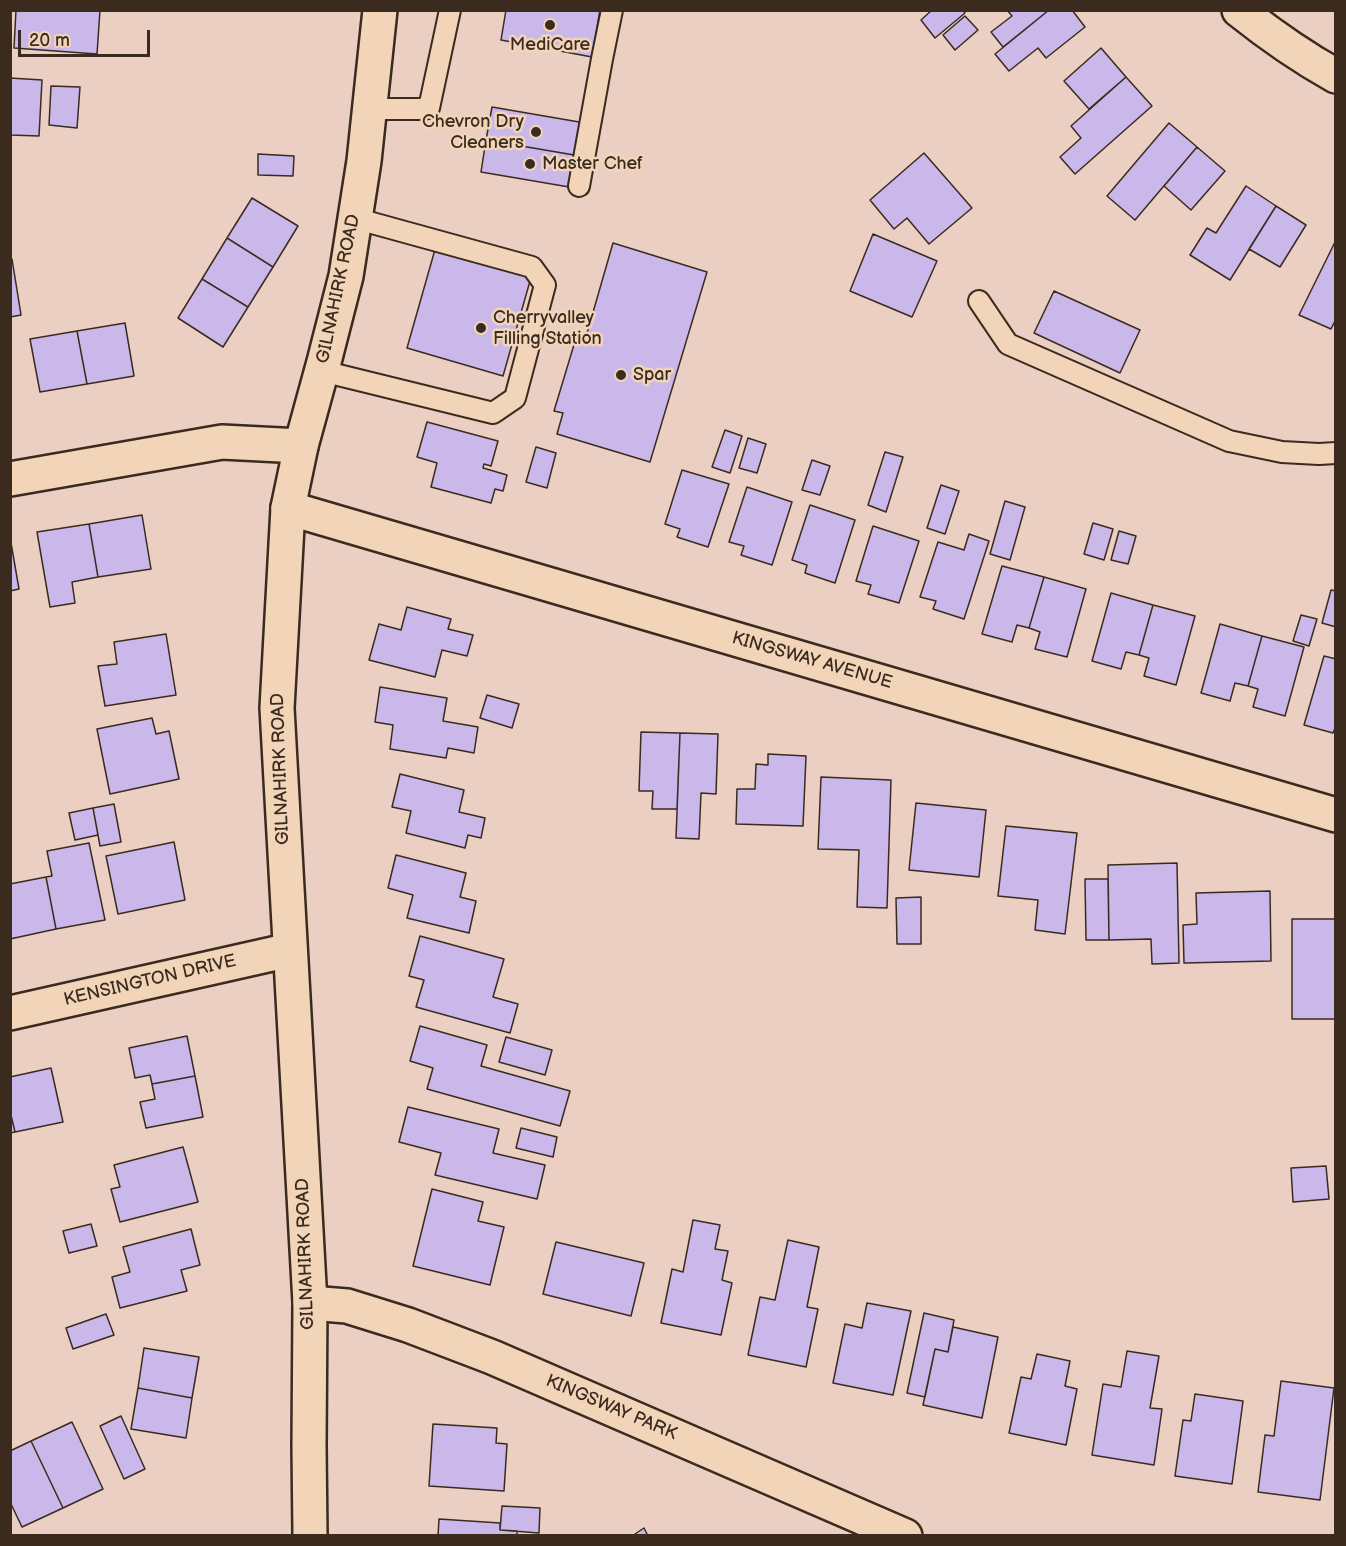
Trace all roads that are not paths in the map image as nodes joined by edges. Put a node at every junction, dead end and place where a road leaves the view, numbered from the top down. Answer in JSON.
{"nodes":[{"id":1,"x":380,"y":10,"type":"edge"},
{"id":2,"x":450,"y":10,"type":"edge"},
{"id":3,"x":612,"y":10,"type":"edge"},
{"id":4,"x":1239,"y":10,"type":"edge"},
{"id":5,"x":1335,"y":76,"type":"edge"},
{"id":6,"x":369,"y":109,"type":"junction"},
{"id":7,"x":579,"y":186,"type":"dead end"},
{"id":8,"x":354,"y":218,"type":"junction"},
{"id":9,"x":979,"y":301,"type":"dead end"},
{"id":10,"x":322,"y":371,"type":"junction"},
{"id":11,"x":301,"y":446,"type":"junction"},
{"id":12,"x":1335,"y":453,"type":"edge"},
{"id":13,"x":10,"y":479,"type":"edge"},
{"id":14,"x":288,"y":508,"type":"junction"},
{"id":15,"x":1335,"y":815,"type":"edge"},
{"id":16,"x":290,"y":950,"type":"junction"},
{"id":17,"x":10,"y":1014,"type":"edge"},
{"id":18,"x":310,"y":1303,"type":"junction"},
{"id":19,"x":310,"y":1536,"type":"edge"},
{"id":20,"x":905,"y":1536,"type":"edge"}],
"edges":[{"from":1,"to":6,"type":"street","name":"GILNAHIRK ROAD"},
{"from":2,"to":6,"type":"lane"},
{"from":3,"to":7,"type":"lane"},
{"from":4,"to":5,"type":"street"},
{"from":6,"to":8,"type":"street","name":"GILNAHIRK ROAD"},
{"from":8,"to":10,"type":"street","name":"GILNAHIRK ROAD"},
{"from":8,"to":10,"type":"lane"},
{"from":9,"to":12,"type":"lane"},
{"from":10,"to":11,"type":"street","name":"GILNAHIRK ROAD"},
{"from":11,"to":13,"type":"street"},
{"from":11,"to":14,"type":"street","name":"GILNAHIRK ROAD"},
{"from":14,"to":15,"type":"street","name":"KINGSWAY AVENUE"},
{"from":14,"to":16,"type":"street","name":"GILNAHIRK ROAD"},
{"from":16,"to":17,"type":"street","name":"KENSINGTON DRIVE"},
{"from":16,"to":18,"type":"street","name":"GILNAHIRK ROAD"},
{"from":18,"to":19,"type":"street","name":"GILNAHIRK ROAD"},
{"from":18,"to":20,"type":"street","name":"KINGSWAY PARK"}]}
